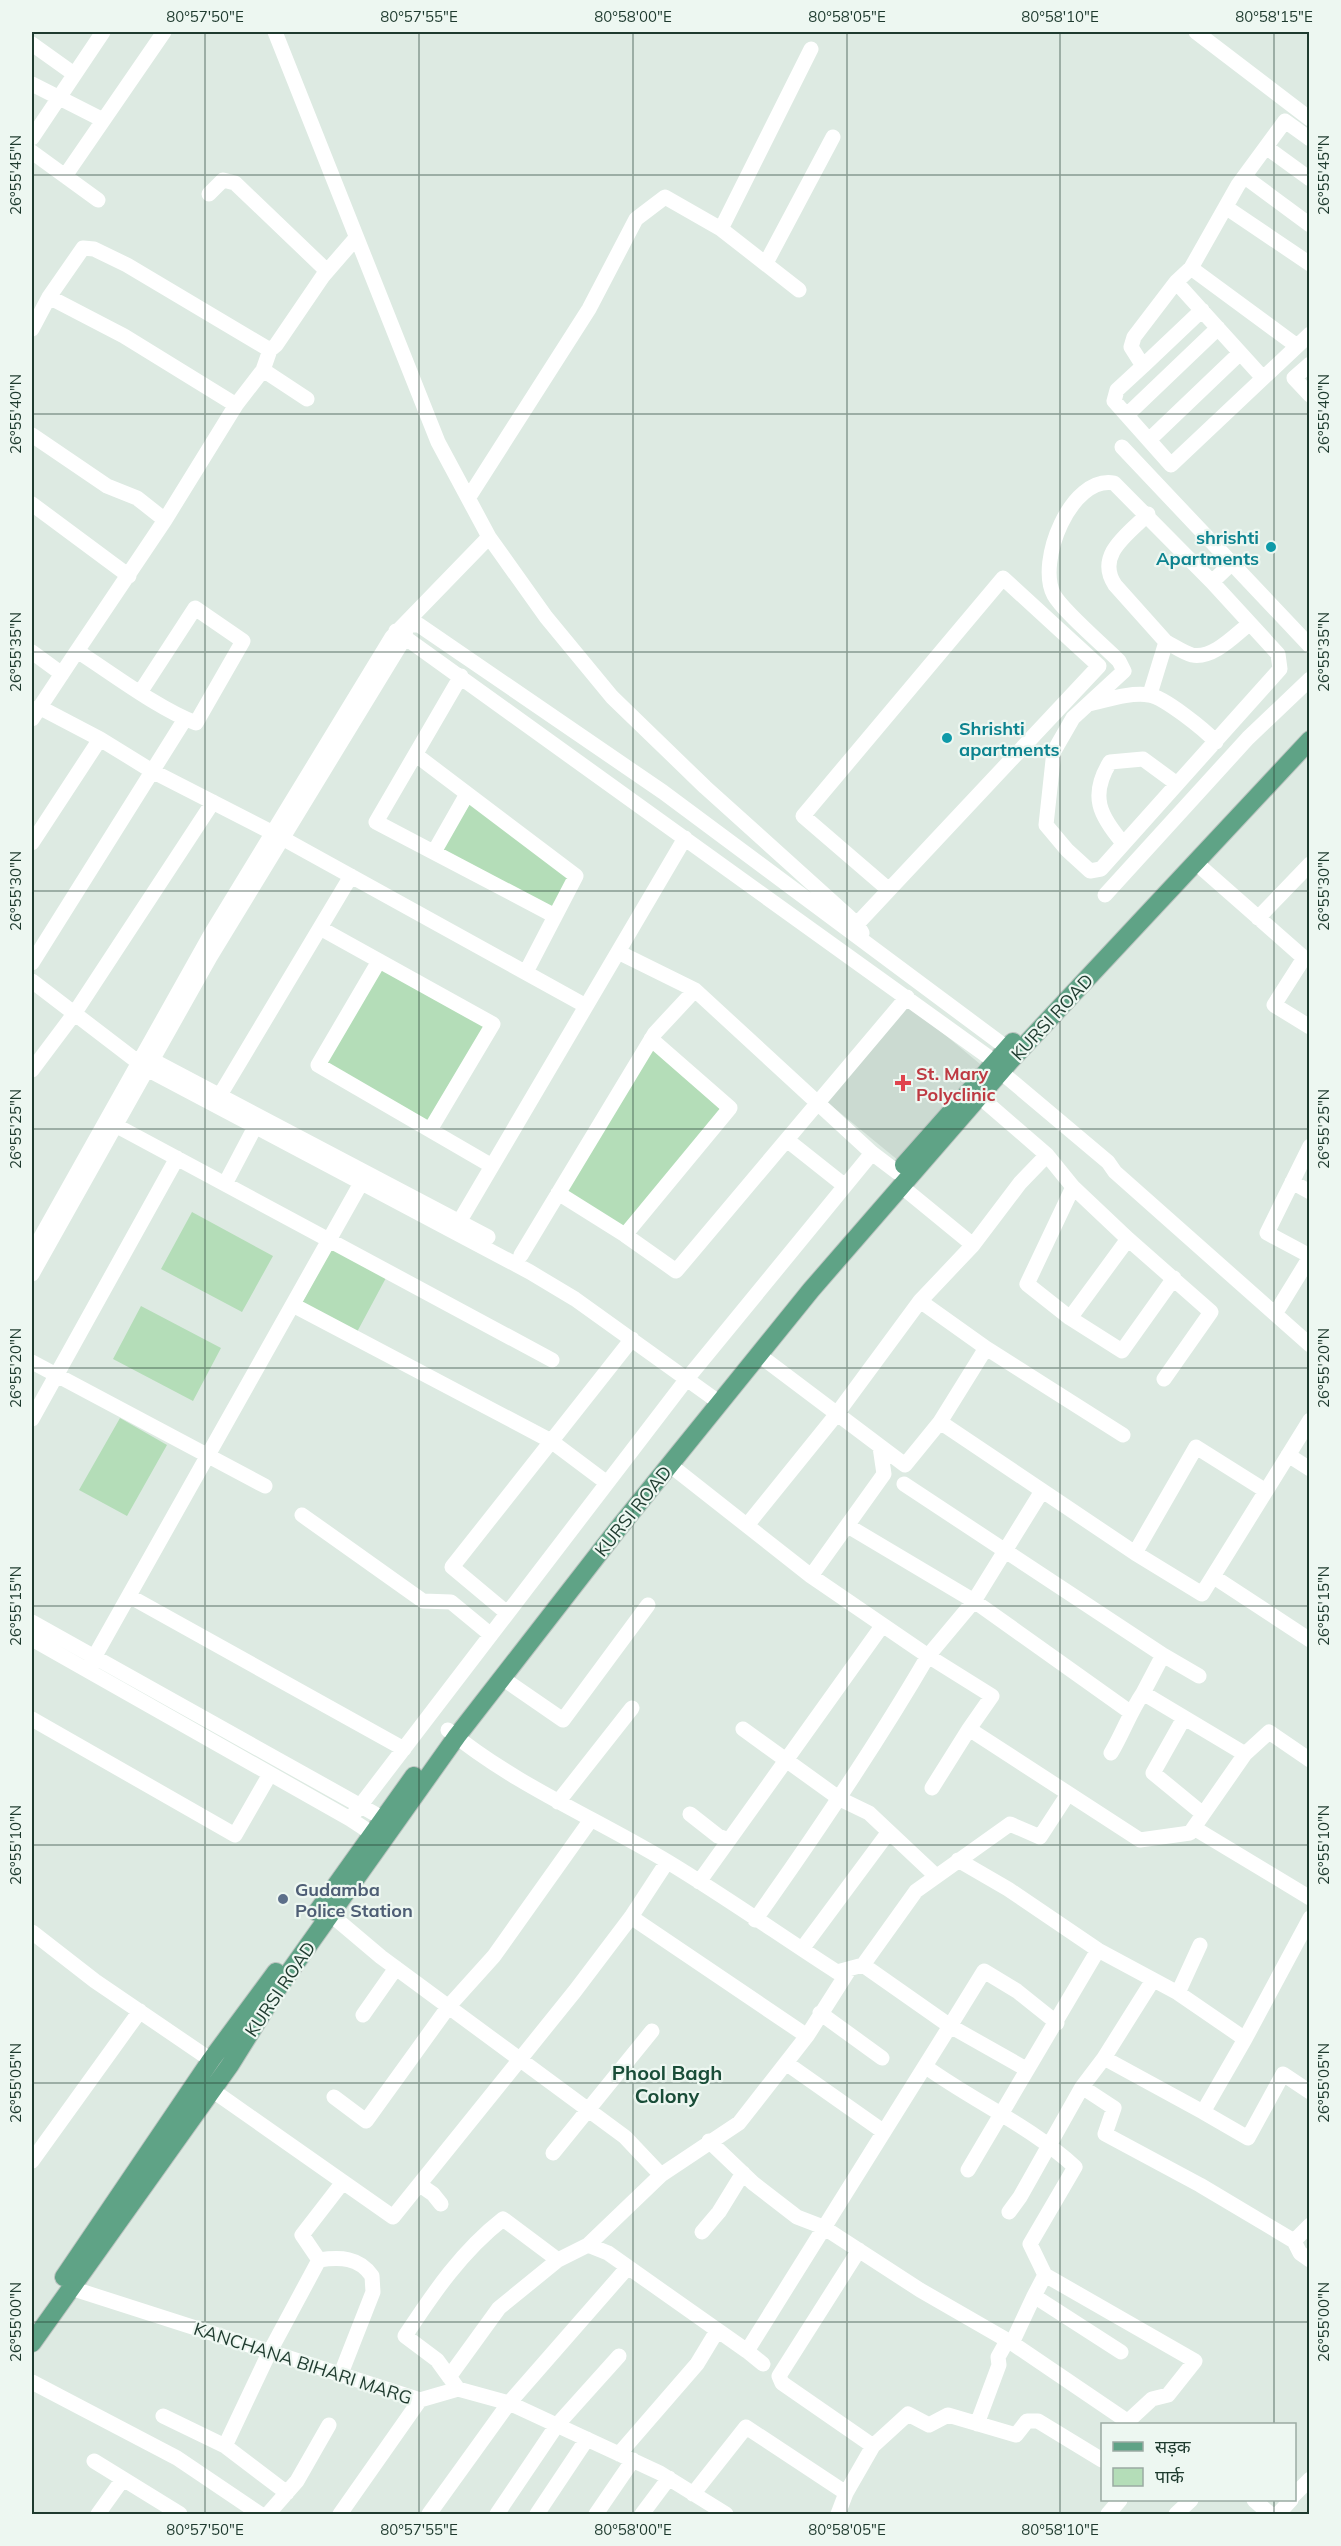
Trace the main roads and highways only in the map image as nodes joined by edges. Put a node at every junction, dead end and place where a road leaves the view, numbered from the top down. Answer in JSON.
{"nodes":[{"id":1,"x":1310,"y":727,"type":"edge"},
{"id":2,"x":1310,"y":740,"type":"edge"},
{"id":3,"x":1198,"y":853,"type":"junction"},
{"id":4,"x":1003,"y":1061,"type":"junction"},
{"id":5,"x":899,"y":1179,"type":"junction"},
{"id":6,"x":719,"y":1396,"type":"junction"},
{"id":7,"x":452,"y":1733,"type":"junction"},
{"id":8,"x":325,"y":1911,"type":"junction"},
{"id":9,"x":32,"y":2323,"type":"edge"},
{"id":10,"x":32,"y":2342,"type":"edge"}],
"edges":[{"from":1,"to":3,"type":"main road","name":"KURSI ROAD"},
{"from":2,"to":3,"type":"main road","name":"KURSI ROAD"},
{"from":3,"to":4,"type":"main road","name":"KURSI ROAD"},
{"from":4,"to":5,"type":"main road","name":"KURSI ROAD"},
{"from":4,"to":5,"type":"main road","name":"KURSI ROAD"},
{"from":5,"to":6,"type":"main road","name":"KURSI ROAD"},
{"from":5,"to":6,"type":"main road","name":"KURSI ROAD"},
{"from":6,"to":7,"type":"main road","name":"KURSI ROAD"},
{"from":6,"to":7,"type":"main road","name":"KURSI ROAD"},
{"from":7,"to":8,"type":"main road","name":"KURSI ROAD"},
{"from":8,"to":9,"type":"main road","name":"KURSI ROAD"},
{"from":8,"to":10,"type":"main road","name":"KURSI ROAD"}]}
